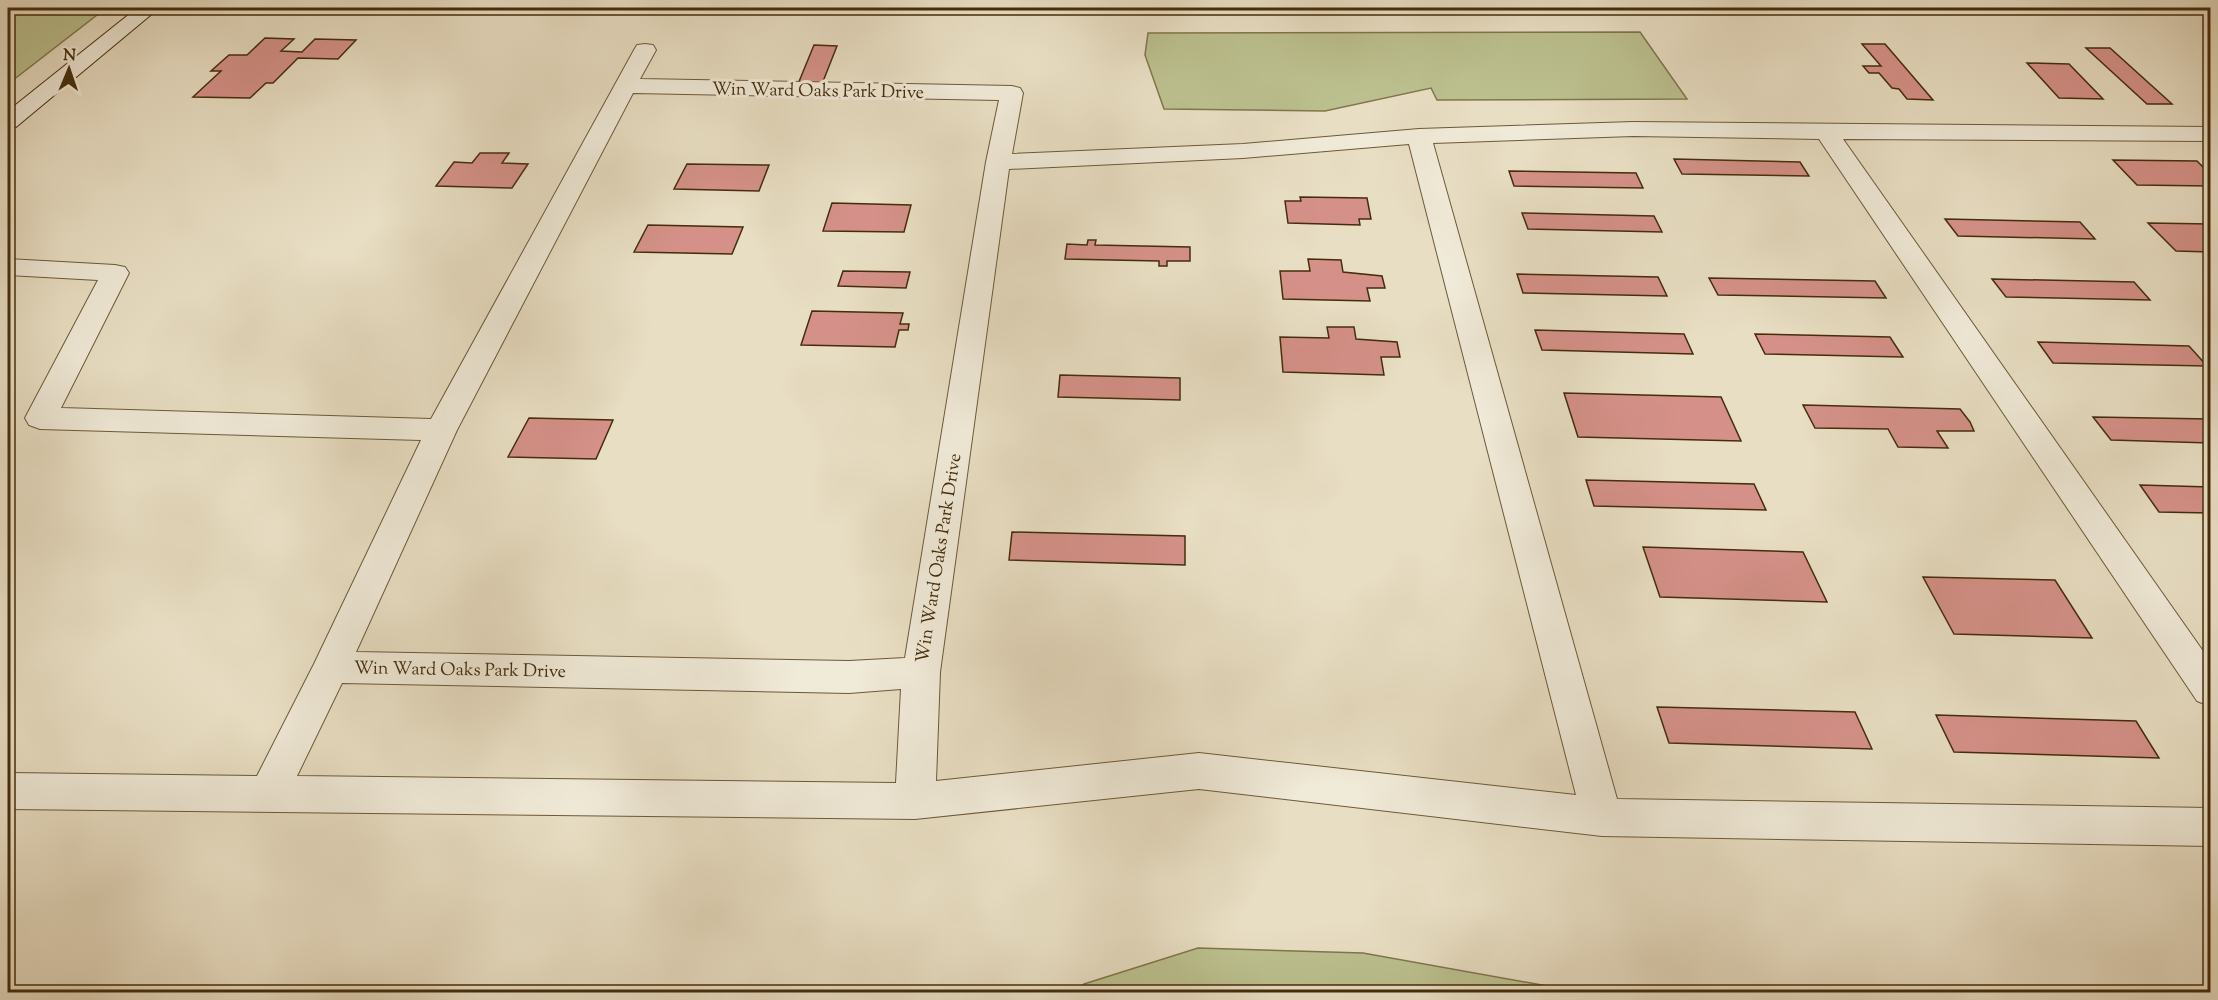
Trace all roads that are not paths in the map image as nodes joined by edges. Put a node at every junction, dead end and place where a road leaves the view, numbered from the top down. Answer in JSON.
{"nodes":[{"id":1,"x":149,"y":8,"type":"edge"},
{"id":2,"x":645,"y":50,"type":"dead end"},
{"id":3,"x":627,"y":86,"type":"junction"},
{"id":4,"x":8,"y":122,"type":"edge"},
{"id":5,"x":1826,"y":132,"type":"junction"},
{"id":6,"x":2211,"y":134,"type":"edge"},
{"id":7,"x":1419,"y":136,"type":"junction"},
{"id":8,"x":998,"y":162,"type":"junction"},
{"id":9,"x":8,"y":267,"type":"edge"},
{"id":10,"x":441,"y":430,"type":"junction"},
{"id":11,"x":331,"y":667,"type":"junction"},
{"id":12,"x":921,"y":672,"type":"junction"},
{"id":13,"x":2211,"y":690,"type":"edge"},
{"id":14,"x":8,"y":791,"type":"edge"},
{"id":15,"x":268,"y":794,"type":"junction"},
{"id":16,"x":915,"y":801,"type":"junction"},
{"id":17,"x":1602,"y":817,"type":"junction"},
{"id":18,"x":2211,"y":827,"type":"edge"}],
"edges":[{"from":1,"to":4,"type":"street"},
{"from":2,"to":3,"type":"street","name":"Win Ward Oaks Park Drive"},
{"from":3,"to":8,"type":"street","name":"Win Ward Oaks Park Drive"},
{"from":3,"to":10,"type":"street","name":"Win Ward Oaks Park Drive"},
{"from":5,"to":6,"type":"street"},
{"from":5,"to":7,"type":"street"},
{"from":5,"to":13,"type":"street"},
{"from":7,"to":8,"type":"street"},
{"from":7,"to":17,"type":"street"},
{"from":8,"to":12,"type":"street","name":"Win Ward Oaks Park Drive"},
{"from":9,"to":10,"type":"street"},
{"from":10,"to":11,"type":"street","name":"Win Ward Oaks Park Drive"},
{"from":11,"to":12,"type":"street","name":"Win Ward Oaks Park Drive"},
{"from":11,"to":15,"type":"street"},
{"from":12,"to":16,"type":"street"},
{"from":14,"to":15,"type":"street"},
{"from":15,"to":16,"type":"street"},
{"from":16,"to":17,"type":"street"},
{"from":17,"to":18,"type":"street"}]}
